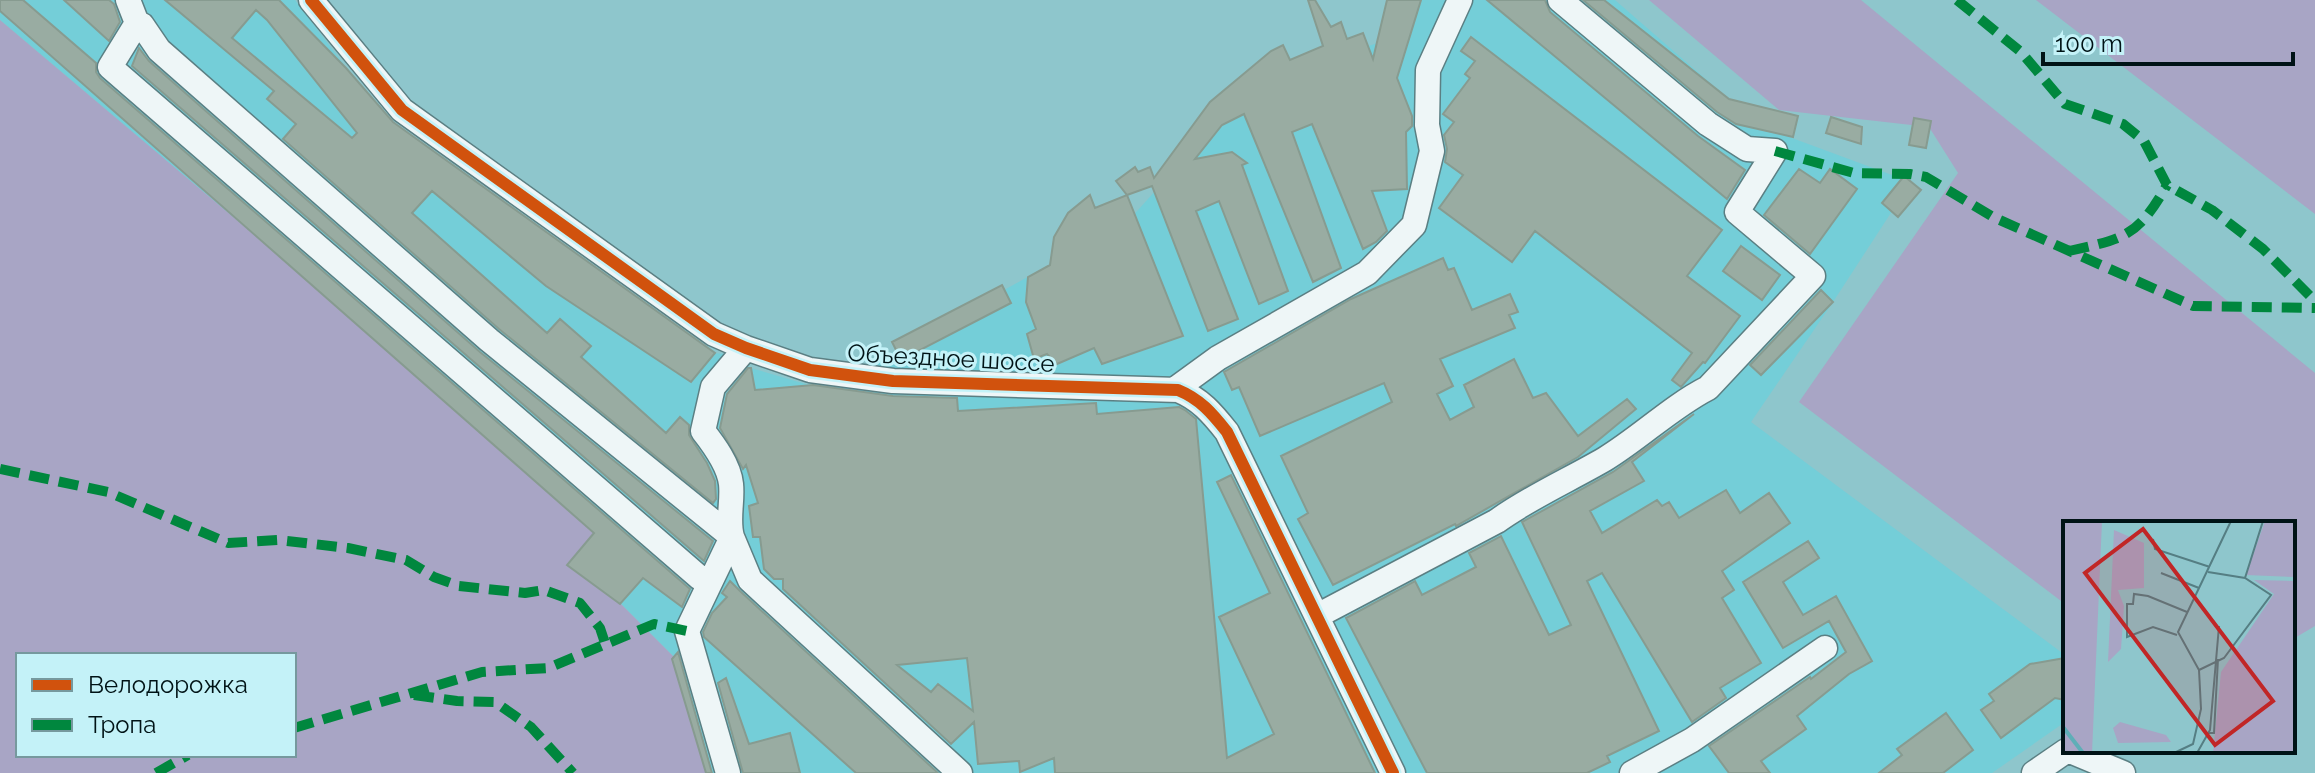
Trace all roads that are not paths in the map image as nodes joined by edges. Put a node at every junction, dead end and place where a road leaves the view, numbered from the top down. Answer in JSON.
{"nodes":[{"id":1,"x":311,"y":0,"type":"edge"},
{"id":2,"x":1460,"y":0,"type":"edge"},
{"id":3,"x":1560,"y":0,"type":"edge"},
{"id":4,"x":133,"y":11,"type":"edge"},
{"id":5,"x":746,"y":348,"type":"junction"},
{"id":6,"x":1174,"y":390,"type":"junction"},
{"id":7,"x":732,"y":537,"type":"junction"},
{"id":8,"x":712,"y":578,"type":"junction"},
{"id":9,"x":1317,"y":616,"type":"junction"},
{"id":10,"x":1825,"y":648,"type":"dead end"},
{"id":11,"x":2065,"y":753,"type":"edge"},
{"id":12,"x":2073,"y":753,"type":"edge"},
{"id":13,"x":728,"y":773,"type":"edge"},
{"id":14,"x":960,"y":773,"type":"edge"},
{"id":15,"x":1393,"y":773,"type":"edge"},
{"id":16,"x":1632,"y":773,"type":"edge"},
{"id":17,"x":2034,"y":773,"type":"edge"},
{"id":18,"x":2123,"y":773,"type":"edge"}],
"edges":[{"from":1,"to":5,"type":"street","name":"Объездное шоссе"},
{"from":2,"to":6,"type":"street"},
{"from":3,"to":9,"type":"street"},
{"from":4,"to":7,"type":"street"},
{"from":4,"to":8,"type":"street"},
{"from":5,"to":6,"type":"street","name":"Объездное шоссе"},
{"from":5,"to":7,"type":"street"},
{"from":6,"to":9,"type":"street","name":"Объездное шоссе"},
{"from":7,"to":8,"type":"street"},
{"from":7,"to":14,"type":"street"},
{"from":8,"to":13,"type":"street"},
{"from":9,"to":15,"type":"street","name":"Объездное шоссе"},
{"from":10,"to":16,"type":"street"},
{"from":11,"to":17,"type":"street"},
{"from":12,"to":18,"type":"street"}]}
